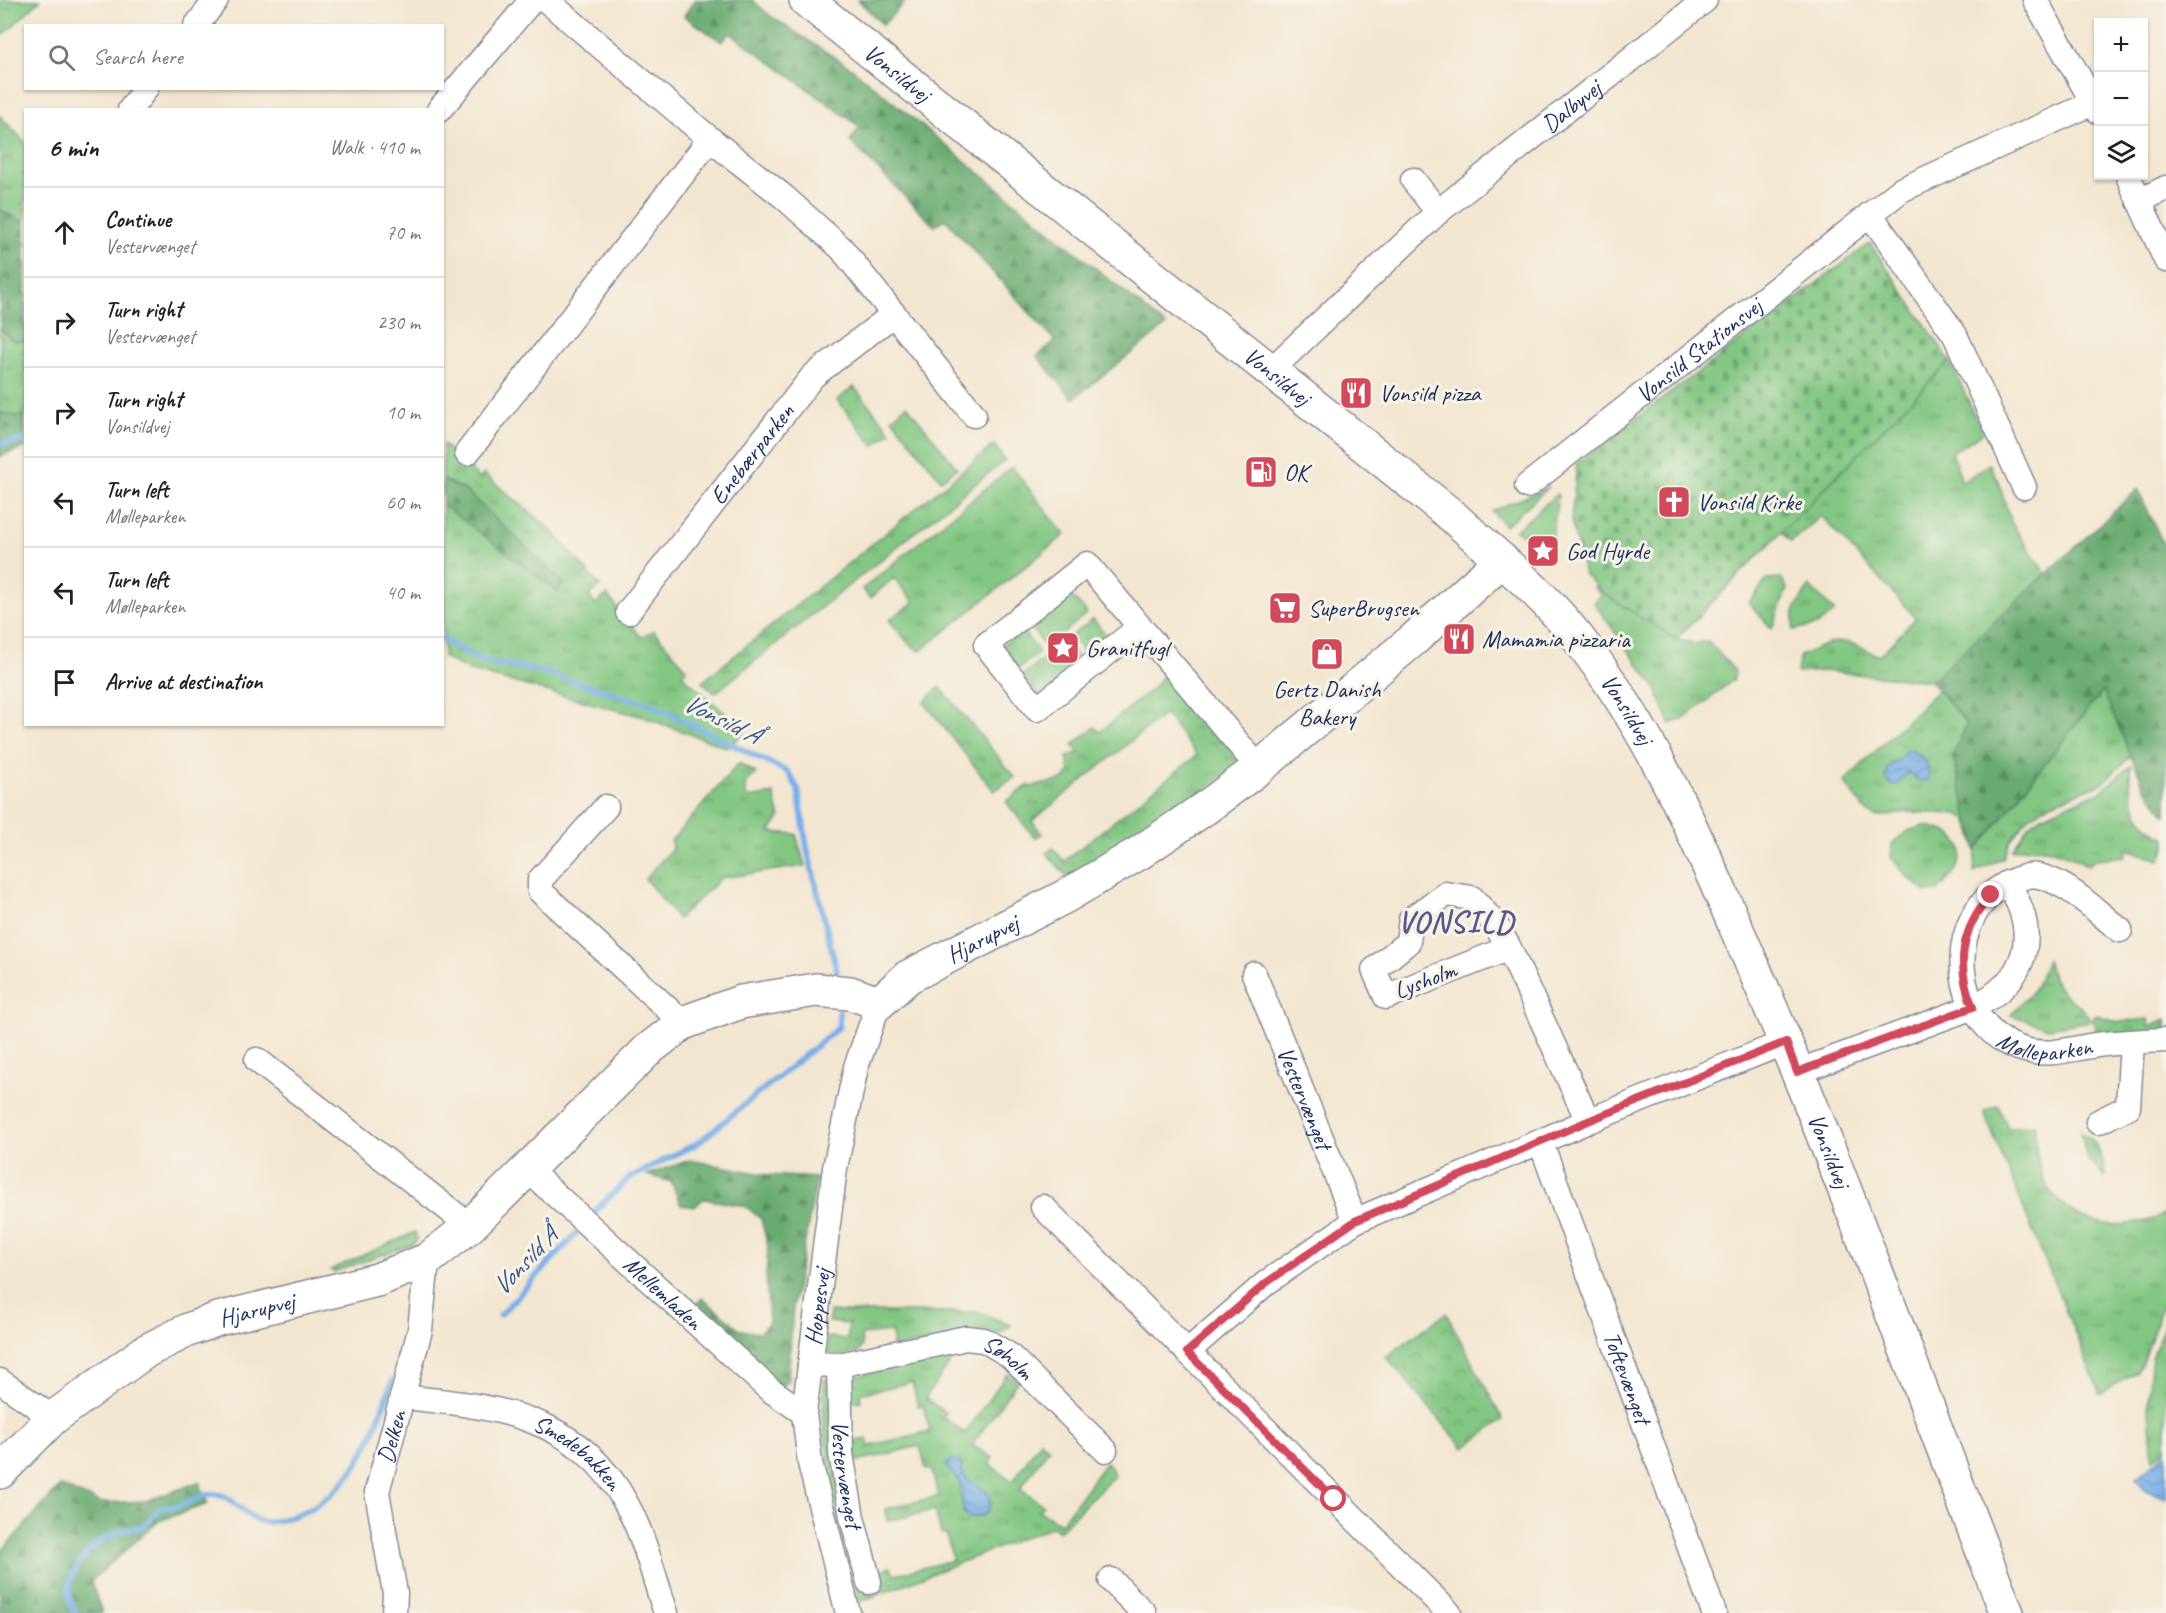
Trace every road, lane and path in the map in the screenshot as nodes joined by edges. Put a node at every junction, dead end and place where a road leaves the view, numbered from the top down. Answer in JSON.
{"nodes":[{"id":1,"x":216,"y":0,"type":"edge"},
{"id":2,"x":532,"y":0,"type":"edge"},
{"id":3,"x":546,"y":0,"type":"edge"},
{"id":4,"x":806,"y":0,"type":"edge"},
{"id":5,"x":1705,"y":0,"type":"edge"},
{"id":6,"x":2035,"y":0,"type":"edge"},
{"id":7,"x":198,"y":24,"type":"edge"},
{"id":8,"x":145,"y":90,"type":"edge"},
{"id":9,"x":2094,"y":101,"type":"edge"},
{"id":10,"x":2094,"y":107,"type":"edge"},
{"id":11,"x":131,"y":108,"type":"edge"},
{"id":12,"x":441,"y":108,"type":"edge"},
{"id":13,"x":710,"y":139,"type":"junction"},
{"id":14,"x":1413,"y":180,"type":"dead end"},
{"id":15,"x":2130,"y":180,"type":"edge"},
{"id":16,"x":2166,"y":188,"type":"edge"},
{"id":17,"x":2139,"y":201,"type":"junction"},
{"id":18,"x":1438,"y":212,"type":"junction"},
{"id":19,"x":1870,"y":214,"type":"junction"},
{"id":20,"x":2166,"y":260,"type":"edge"},
{"id":21,"x":894,"y":314,"type":"junction"},
{"id":22,"x":1271,"y":370,"type":"junction"},
{"id":23,"x":974,"y":415,"type":"dead end"},
{"id":24,"x":467,"y":453,"type":"dead end"},
{"id":25,"x":1527,"y":486,"type":"dead end"},
{"id":26,"x":2024,"y":487,"type":"dead end"},
{"id":27,"x":1502,"y":560,"type":"junction"},
{"id":28,"x":628,"y":612,"type":"dead end"},
{"id":29,"x":1140,"y":627,"type":"junction"},
{"id":30,"x":1259,"y":768,"type":"junction"},
{"id":31,"x":606,"y":807,"type":"dead end"},
{"id":32,"x":2007,"y":883,"type":"junction"},
{"id":33,"x":2120,"y":930,"type":"dead end"},
{"id":34,"x":1509,"y":948,"type":"junction"},
{"id":35,"x":1254,"y":974,"type":"dead end"},
{"id":36,"x":879,"y":1003,"type":"junction"},
{"id":37,"x":1973,"y":1007,"type":"junction"},
{"id":38,"x":683,"y":1023,"type":"junction"},
{"id":39,"x":2166,"y":1040,"type":"edge"},
{"id":40,"x":2132,"y":1042,"type":"junction"},
{"id":41,"x":1792,"y":1057,"type":"junction"},
{"id":42,"x":257,"y":1060,"type":"dead end"},
{"id":43,"x":1588,"y":1121,"type":"junction"},
{"id":44,"x":2098,"y":1122,"type":"dead end"},
{"id":45,"x":1541,"y":1143,"type":"junction"},
{"id":46,"x":527,"y":1169,"type":"junction"},
{"id":47,"x":1043,"y":1207,"type":"dead end"},
{"id":48,"x":1355,"y":1221,"type":"junction"},
{"id":49,"x":470,"y":1226,"type":"junction"},
{"id":50,"x":427,"y":1260,"type":"junction"},
{"id":51,"x":1187,"y":1352,"type":"junction"},
{"id":52,"x":810,"y":1364,"type":"junction"},
{"id":53,"x":839,"y":1365,"type":"junction"},
{"id":54,"x":0,"y":1381,"type":"edge"},
{"id":55,"x":402,"y":1397,"type":"junction"},
{"id":56,"x":804,"y":1413,"type":"junction"},
{"id":57,"x":53,"y":1418,"type":"junction"},
{"id":58,"x":1105,"y":1450,"type":"dead end"},
{"id":59,"x":0,"y":1472,"type":"edge"},
{"id":60,"x":1112,"y":1580,"type":"dead end"},
{"id":61,"x":869,"y":1582,"type":"dead end"},
{"id":62,"x":394,"y":1613,"type":"edge"},
{"id":63,"x":666,"y":1613,"type":"edge"},
{"id":64,"x":848,"y":1613,"type":"edge"},
{"id":65,"x":1144,"y":1613,"type":"edge"},
{"id":66,"x":1449,"y":1613,"type":"edge"},
{"id":67,"x":1714,"y":1613,"type":"edge"},
{"id":68,"x":2007,"y":1613,"type":"edge"}],
"edges":[{"from":1,"to":7,"type":"street"},
{"from":2,"to":12,"type":"street"},
{"from":3,"to":13,"type":"street"},
{"from":4,"to":22,"type":"main road","name":"Vonsildvej"},
{"from":5,"to":18,"type":"street","name":"Dalbyvej"},
{"from":6,"to":9,"type":"street"},
{"from":8,"to":11,"type":"street"},
{"from":10,"to":19,"type":"street","name":"Vonsild Stationsvej"},
{"from":13,"to":21,"type":"street"},
{"from":13,"to":24,"type":"street"},
{"from":14,"to":18,"type":"street"},
{"from":15,"to":17,"type":"street"},
{"from":16,"to":17,"type":"street"},
{"from":17,"to":20,"type":"street"},
{"from":18,"to":22,"type":"street","name":"Dalbyvej"},
{"from":19,"to":25,"type":"street","name":"Vonsild Stationsvej"},
{"from":19,"to":26,"type":"street"},
{"from":21,"to":23,"type":"street"},
{"from":21,"to":28,"type":"street","name":"Enebærparken"},
{"from":22,"to":27,"type":"main road","name":"Vonsildvej"},
{"from":27,"to":30,"type":"main road","name":"Hjarupvej"},
{"from":27,"to":41,"type":"main road","name":"Vonsildvej"},
{"from":29,"to":29,"type":"street"},
{"from":29,"to":30,"type":"street"},
{"from":30,"to":36,"type":"main road","name":"Hjarupvej"},
{"from":31,"to":38,"type":"street"},
{"from":32,"to":33,"type":"street","name":"Mølleparken"},
{"from":32,"to":37,"type":"street","name":"Mølleparken"},
{"from":32,"to":37,"type":"street","name":"Mølleparken"},
{"from":34,"to":34,"type":"street","name":"Lysholm"},
{"from":34,"to":43,"type":"street","name":"Lysholm"},
{"from":35,"to":48,"type":"street","name":"Vestervænget"},
{"from":36,"to":38,"type":"main road","name":"Hjarupvej"},
{"from":36,"to":52,"type":"street","name":"Hoppesvej"},
{"from":37,"to":40,"type":"street","name":"Mølleparken"},
{"from":37,"to":41,"type":"street","name":"Mølleparken"},
{"from":38,"to":46,"type":"main road","name":"Hjarupvej"},
{"from":39,"to":40,"type":"street","name":"Mølleparken"},
{"from":40,"to":44,"type":"street"},
{"from":41,"to":43,"type":"street"},
{"from":41,"to":68,"type":"main road","name":"Vonsildvej"},
{"from":42,"to":49,"type":"street"},
{"from":43,"to":45,"type":"street"},
{"from":45,"to":48,"type":"street"},
{"from":45,"to":67,"type":"street","name":"Toftevænget"},
{"from":46,"to":49,"type":"main road","name":"Hjarupvej"},
{"from":46,"to":56,"type":"street","name":"Mellemladen"},
{"from":47,"to":51,"type":"street"},
{"from":48,"to":51,"type":"street"},
{"from":49,"to":50,"type":"main road","name":"Hjarupvej"},
{"from":50,"to":55,"type":"street","name":"Delken"},
{"from":50,"to":57,"type":"main road","name":"Hjarupvej"},
{"from":51,"to":66,"type":"street"},
{"from":52,"to":53,"type":"street","name":"Søholm"},
{"from":52,"to":56,"type":"street","name":"Hoppesvej"},
{"from":53,"to":58,"type":"street","name":"Søholm"},
{"from":53,"to":61,"type":"street","name":"Vestervænget"},
{"from":54,"to":57,"type":"street"},
{"from":55,"to":62,"type":"street","name":"Delken"},
{"from":55,"to":63,"type":"street","name":"Smedebakken"},
{"from":56,"to":64,"type":"street","name":"Hoppesvej"},
{"from":57,"to":59,"type":"main road","name":"Hjarupvej"},
{"from":60,"to":65,"type":"street"}]}
